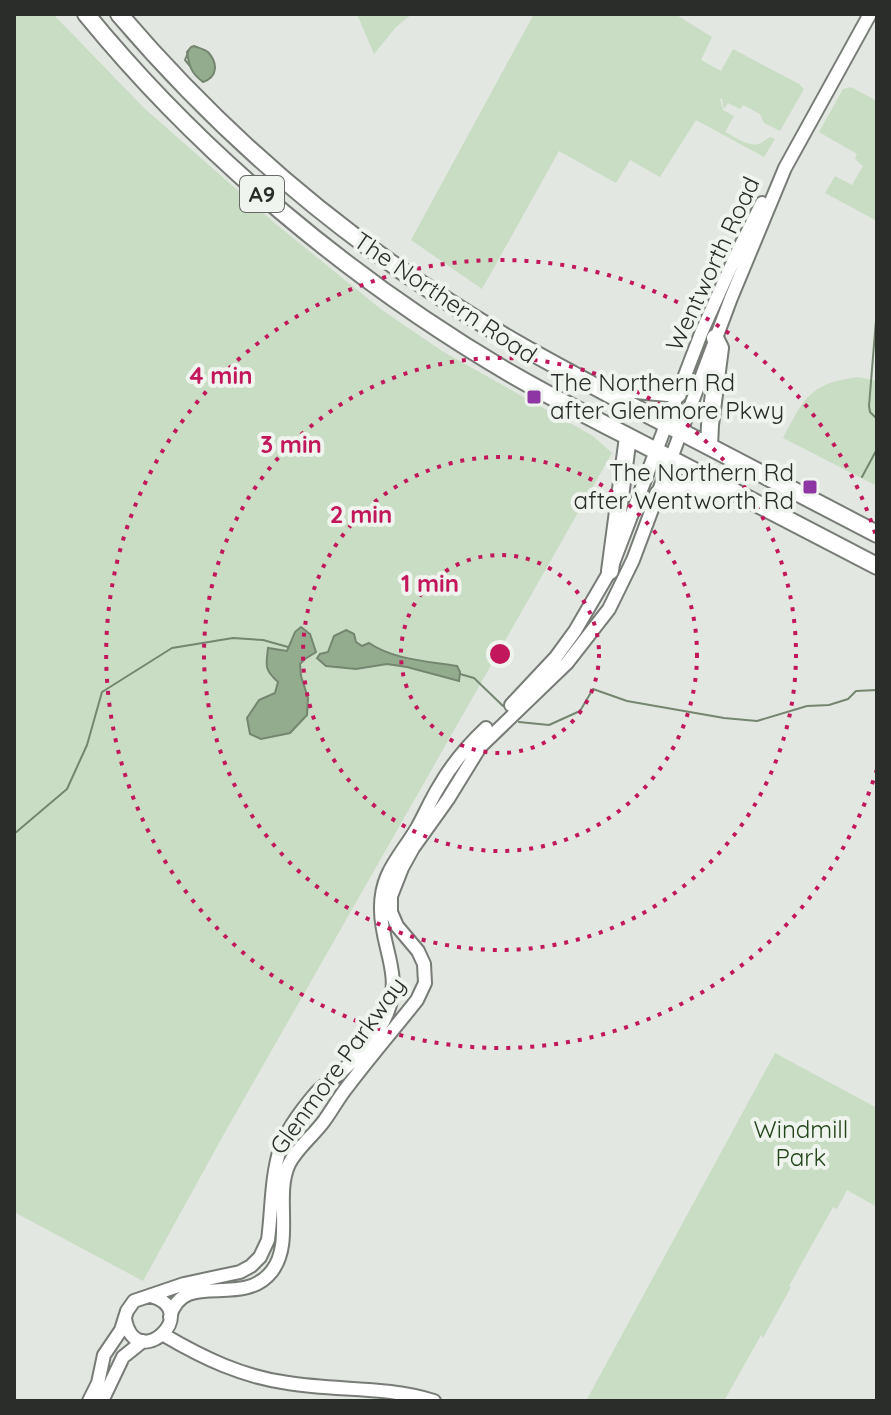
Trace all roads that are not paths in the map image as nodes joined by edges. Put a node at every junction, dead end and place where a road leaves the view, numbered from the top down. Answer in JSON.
{"nodes":[{"id":1,"x":86,"y":14,"type":"edge"},
{"id":2,"x":119,"y":14,"type":"edge"},
{"id":3,"x":870,"y":14,"type":"edge"},
{"id":4,"x":785,"y":168,"type":"junction"},
{"id":5,"x":715,"y":338,"type":"junction"},
{"id":6,"x":608,"y":393,"type":"junction"},
{"id":7,"x":678,"y":394,"type":"junction"},
{"id":8,"x":674,"y":428,"type":"junction"},
{"id":9,"x":628,"y":437,"type":"junction"},
{"id":10,"x":709,"y":446,"type":"junction"},
{"id":11,"x":664,"y":455,"type":"junction"},
{"id":12,"x":723,"y":486,"type":"junction"},
{"id":13,"x":658,"y":494,"type":"junction"},
{"id":14,"x":877,"y":534,"type":"edge"},
{"id":15,"x":877,"y":566,"type":"edge"},
{"id":16,"x":610,"y":571,"type":"junction"},
{"id":17,"x":519,"y":703,"type":"junction"},
{"id":18,"x":499,"y":721,"type":"junction"},
{"id":19,"x":364,"y":1056,"type":"junction"},
{"id":20,"x":151,"y":1296,"type":"junction"},
{"id":21,"x":170,"y":1317,"type":"junction"},
{"id":22,"x":125,"y":1319,"type":"junction"},
{"id":23,"x":164,"y":1335,"type":"junction"},
{"id":24,"x":143,"y":1341,"type":"junction"},
{"id":25,"x":89,"y":1401,"type":"edge"},
{"id":26,"x":102,"y":1401,"type":"edge"},
{"id":27,"x":434,"y":1401,"type":"edge"}],
"edges":[{"from":1,"to":9,"type":"highway","name":"The Northern Road","number":"A9"},
{"from":2,"to":6,"type":"highway","name":"The Northern Road","number":"A9"},
{"from":3,"to":4,"type":"main road","name":"Wentworth Road"},
{"from":4,"to":5,"type":"main road","name":"Wentworth Road"},
{"from":4,"to":7,"type":"main road","name":"Wentworth Road"},
{"from":5,"to":8,"type":"main road","name":"Wentworth Road"},
{"from":5,"to":10,"type":"highway"},
{"from":6,"to":7,"type":"highway"},
{"from":6,"to":8,"type":"highway","name":"The Northern Road","number":"A9"},
{"from":7,"to":8,"type":"main road","name":"Wentworth Road"},
{"from":8,"to":10,"type":"highway","name":"The Northern Road","number":"A9"},
{"from":8,"to":11,"type":"main road","name":"Glenmore Parkway"},
{"from":9,"to":11,"type":"highway","name":"The Northern Road","number":"A9"},
{"from":9,"to":16,"type":"highway"},
{"from":10,"to":14,"type":"highway","name":"The Northern Road","number":"A9"},
{"from":11,"to":12,"type":"highway","name":"The Northern Road","number":"A9"},
{"from":11,"to":13,"type":"main road","name":"Glenmore Parkway"},
{"from":11,"to":16,"type":"main road","name":"Glenmore Parkway"},
{"from":12,"to":13,"type":"highway"},
{"from":12,"to":15,"type":"highway","name":"The Northern Road","number":"A9"},
{"from":13,"to":17,"type":"main road","name":"Glenmore Parkway"},
{"from":16,"to":17,"type":"main road","name":"Glenmore Parkway"},
{"from":17,"to":18,"type":"main road","name":"Glenmore Parkway"},
{"from":18,"to":19,"type":"main road","name":"Glenmore Parkway"},
{"from":18,"to":19,"type":"main road","name":"Glenmore Parkway"},
{"from":19,"to":20,"type":"main road","name":"Glenmore Parkway"},
{"from":19,"to":21,"type":"main road","name":"Glenmore Parkway"},
{"from":20,"to":21,"type":"main road"},
{"from":20,"to":22,"type":"main road"},
{"from":21,"to":23,"type":"main road"},
{"from":22,"to":24,"type":"main road"},
{"from":22,"to":25,"type":"main road"},
{"from":23,"to":24,"type":"main road"},
{"from":23,"to":27,"type":"main road"},
{"from":24,"to":26,"type":"main road"}]}
